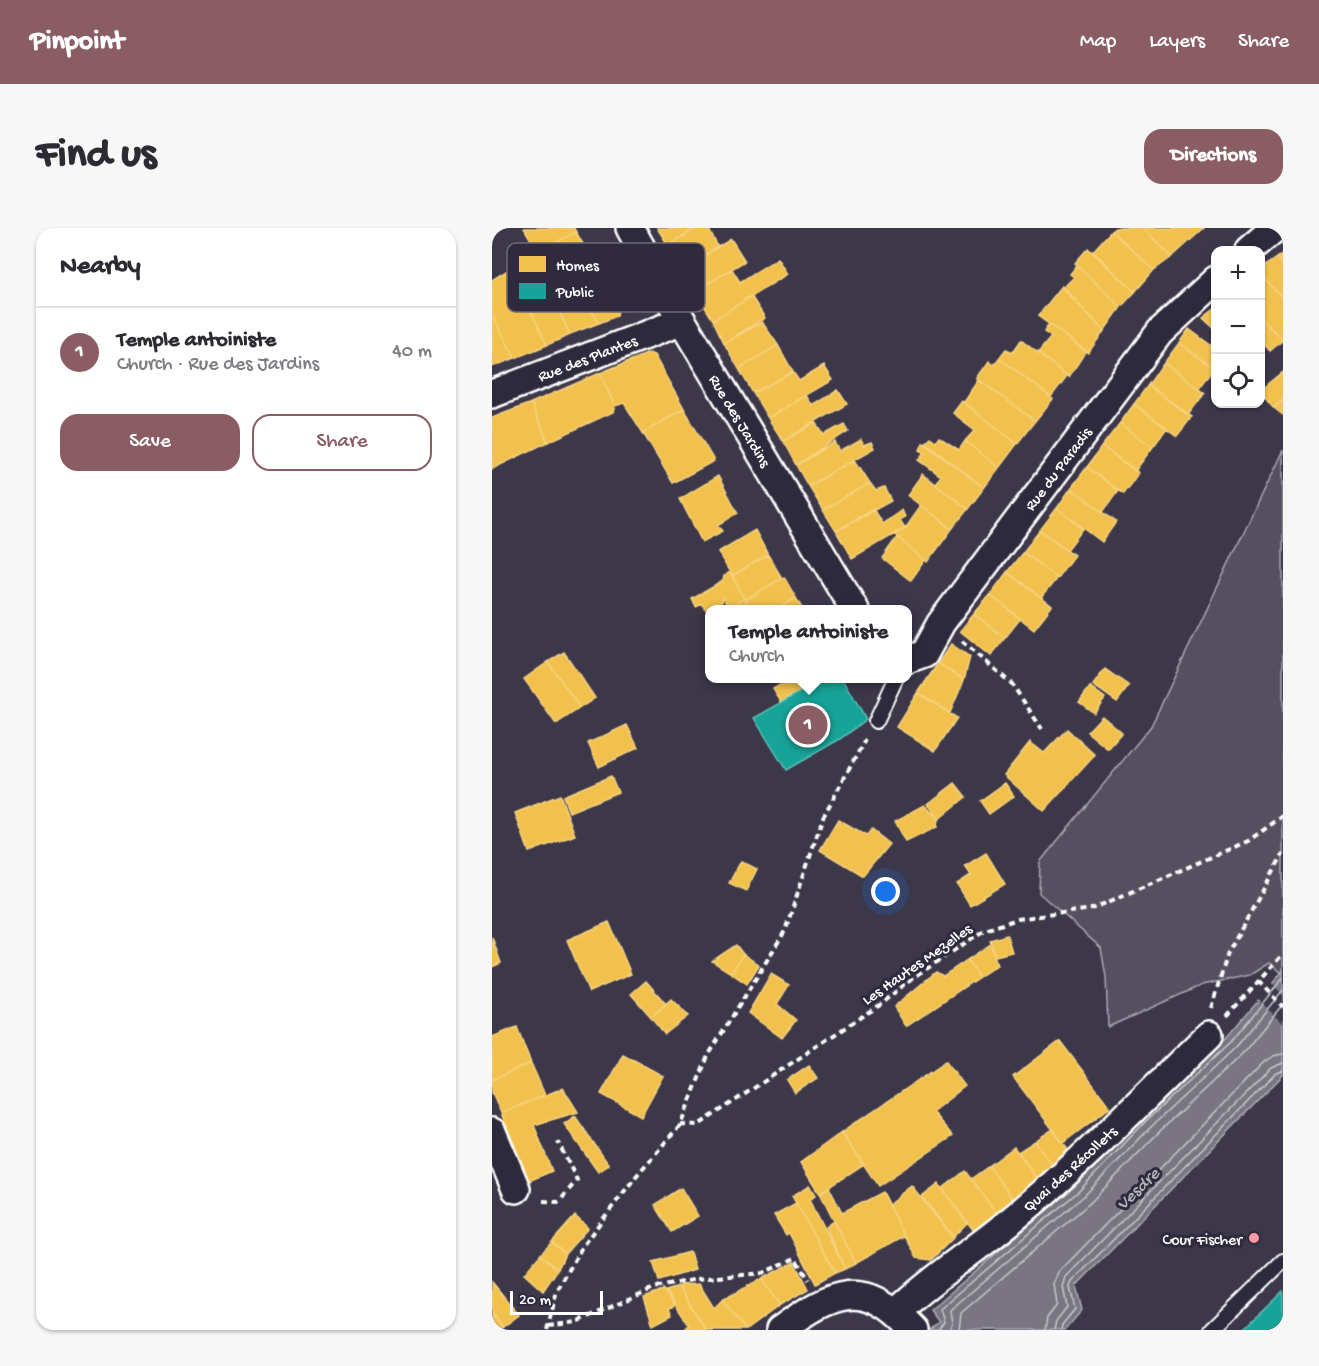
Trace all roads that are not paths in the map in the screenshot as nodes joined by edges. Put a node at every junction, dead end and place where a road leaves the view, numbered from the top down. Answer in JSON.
{"nodes":[{"id":1,"x":630,"y":228,"type":"edge"},
{"id":2,"x":1275,"y":228,"type":"edge"},
{"id":3,"x":638,"y":243,"type":"edge"},
{"id":4,"x":1254,"y":246,"type":"edge"},
{"id":5,"x":1211,"y":284,"type":"edge"},
{"id":6,"x":677,"y":312,"type":"edge"},
{"id":7,"x":682,"y":321,"type":"junction"},
{"id":8,"x":492,"y":394,"type":"edge"},
{"id":9,"x":853,"y":605,"type":"edge"},
{"id":10,"x":912,"y":658,"type":"edge"},
{"id":11,"x":894,"y":683,"type":"edge"},
{"id":12,"x":876,"y":721,"type":"road end"},
{"id":13,"x":1209,"y":1035,"type":"road end"},
{"id":14,"x":492,"y":1132,"type":"edge"},
{"id":15,"x":516,"y":1189,"type":"road end"},
{"id":16,"x":1283,"y":1261,"type":"edge"},
{"id":17,"x":904,"y":1321,"type":"edge"},
{"id":18,"x":780,"y":1330,"type":"edge"},
{"id":19,"x":1212,"y":1330,"type":"edge"}],
"edges":[{"from":1,"to":3,"type":"street","name":"Rue des Jardins"},
{"from":2,"to":4,"type":"street"},
{"from":5,"to":10,"type":"street","name":"Rue du Paradis"},
{"from":6,"to":7,"type":"street","name":"Rue des Jardins"},
{"from":7,"to":8,"type":"street","name":"Rue des Plantes"},
{"from":7,"to":9,"type":"street","name":"Rue des Jardins"},
{"from":11,"to":12,"type":"lane"},
{"from":13,"to":17,"type":"street","name":"Quai des Récollets"},
{"from":14,"to":15,"type":"street"},
{"from":16,"to":19,"type":"lane"},
{"from":17,"to":18,"type":"street"}]}
